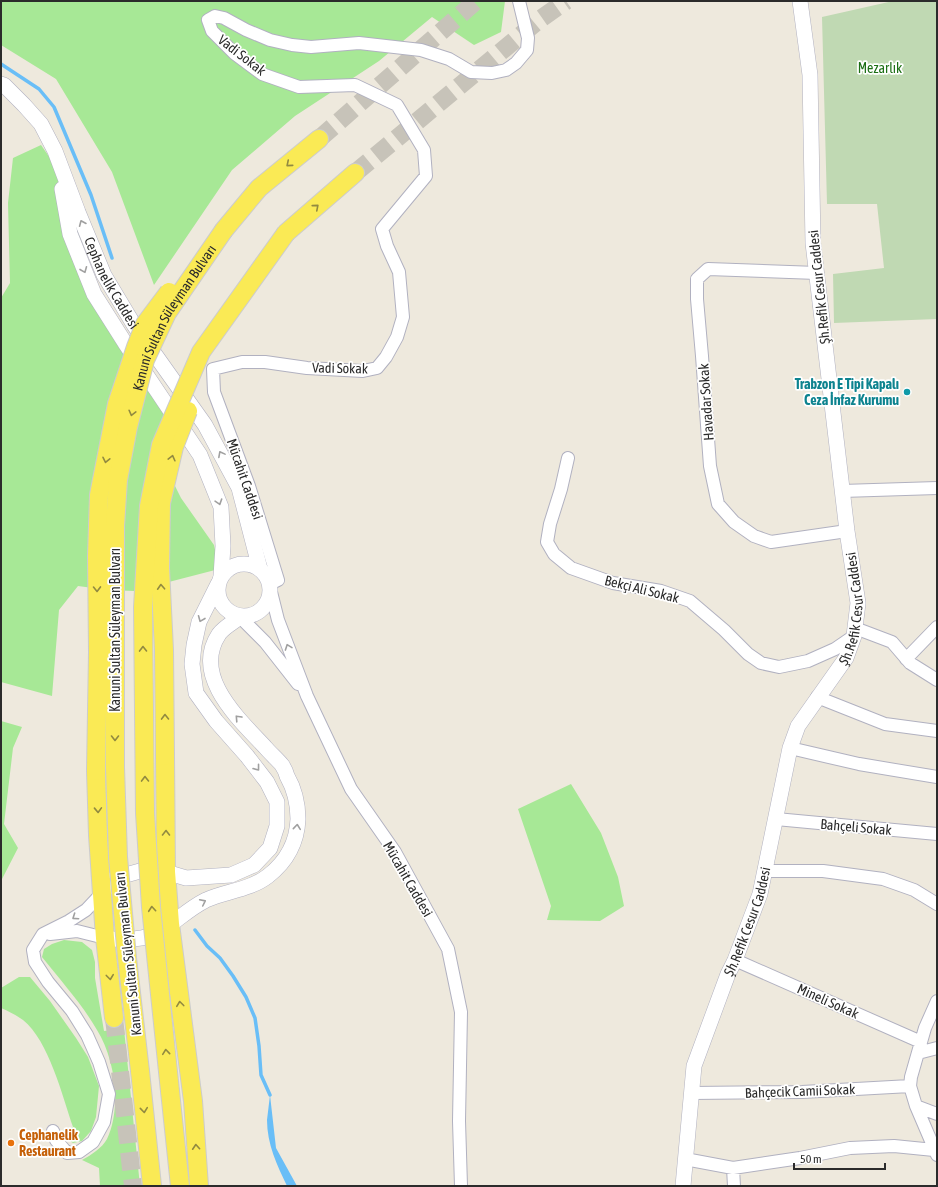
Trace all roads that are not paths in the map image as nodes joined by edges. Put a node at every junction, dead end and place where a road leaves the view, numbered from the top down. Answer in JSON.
{"nodes":[{"id":1,"x":519,"y":1,"type":"edge"},
{"id":2,"x":800,"y":1,"type":"edge"},
{"id":3,"x":1,"y":84,"type":"edge"},
{"id":4,"x":319,"y":139,"type":"tunnel mouth"},
{"id":5,"x":55,"y":151,"type":"junction"},
{"id":6,"x":355,"y":173,"type":"tunnel mouth"},
{"id":7,"x":199,"y":267,"type":"junction"},
{"id":8,"x":817,"y":274,"type":"junction"},
{"id":9,"x":244,"y":292,"type":"junction"},
{"id":10,"x":213,"y":369,"type":"joint"},
{"id":11,"x":568,"y":458,"type":"dead end"},
{"id":12,"x":937,"y":488,"type":"edge"},
{"id":13,"x":842,"y":491,"type":"junction"},
{"id":14,"x":846,"y":531,"type":"junction"},
{"id":15,"x":260,"y":569,"type":"junction"},
{"id":16,"x":220,"y":580,"type":"junction"},
{"id":17,"x":270,"y":588,"type":"junction"},
{"id":18,"x":240,"y":617,"type":"junction"},
{"id":19,"x":937,"y":627,"type":"edge"},
{"id":20,"x":854,"y":632,"type":"junction"},
{"id":21,"x":906,"y":659,"type":"junction"},
{"id":22,"x":937,"y":680,"type":"edge"},
{"id":23,"x":307,"y":696,"type":"junction"},
{"id":24,"x":817,"y":697,"type":"junction"},
{"id":25,"x":937,"y":731,"type":"edge"},
{"id":26,"x":790,"y":748,"type":"junction"},
{"id":27,"x":937,"y":778,"type":"edge"},
{"id":28,"x":776,"y":819,"type":"junction"},
{"id":29,"x":937,"y":834,"type":"edge"},
{"id":30,"x":764,"y":871,"type":"junction"},
{"id":31,"x":166,"y":872,"type":"junction"},
{"id":32,"x":102,"y":893,"type":"junction"},
{"id":33,"x":937,"y":904,"type":"edge"},
{"id":34,"x":170,"y":924,"type":"junction"},
{"id":35,"x":43,"y":934,"type":"junction"},
{"id":36,"x":105,"y":938,"type":"junction"},
{"id":37,"x":735,"y":960,"type":"junction"},
{"id":38,"x":937,"y":1001,"type":"edge"},
{"id":39,"x":114,"y":1018,"type":"tunnel mouth"},
{"id":40,"x":920,"y":1047,"type":"junction"},
{"id":41,"x":937,"y":1048,"type":"edge"},
{"id":42,"x":910,"y":1086,"type":"junction"},
{"id":43,"x":691,"y":1093,"type":"junction"},
{"id":44,"x":916,"y":1106,"type":"junction"},
{"id":45,"x":937,"y":1114,"type":"edge"},
{"id":46,"x":52,"y":1131,"type":"dead end"},
{"id":47,"x":936,"y":1152,"type":"edge"},
{"id":48,"x":685,"y":1159,"type":"junction"},
{"id":49,"x":733,"y":1168,"type":"junction"},
{"id":50,"x":152,"y":1186,"type":"edge"},
{"id":51,"x":180,"y":1186,"type":"edge"},
{"id":52,"x":199,"y":1186,"type":"edge"},
{"id":53,"x":461,"y":1186,"type":"edge"},
{"id":54,"x":683,"y":1186,"type":"edge"},
{"id":55,"x":734,"y":1186,"type":"edge"}],
"edges":[{"from":1,"to":10,"type":"street","name":"Vadi Sokak"},
{"from":2,"to":8,"type":"street","name":"Şh.Refik Cesur Caddesi"},
{"from":3,"to":5,"type":"street","name":"Cephanelik Caddesi"},
{"from":4,"to":7,"type":"main road","name":"Kanuni Sultan Süleyman Bulvarı","one_way":true,"bridge":true},
{"from":15,"to":5,"type":"street","name":"Cephanelik Caddesi","one_way":true},
{"from":5,"to":16,"type":"street","one_way":true},
{"from":9,"to":6,"type":"main road","name":"Kanuni Sultan Süleyman Bulvarı","one_way":true,"bridge":true},
{"from":7,"to":32,"type":"main road","one_way":true,"bridge":true},
{"from":7,"to":50,"type":"main road","name":"Kanuni Sultan Süleyman Bulvarı","one_way":true,"bridge":true},
{"from":8,"to":13,"type":"street","name":"Şh.Refik Cesur Caddesi"},
{"from":8,"to":14,"type":"street","name":"Havadar Sokak"},
{"from":31,"to":9,"type":"main road","one_way":true,"bridge":true},
{"from":51,"to":9,"type":"main road","name":"Kanuni Sultan Süleyman Bulvarı","one_way":true,"bridge":true},
{"from":10,"to":17,"type":"street","name":"Mücahit Caddesi"},
{"from":11,"to":20,"type":"street","name":"Bekçi Ali Sokak"},
{"from":12,"to":13,"type":"street"},
{"from":13,"to":14,"type":"street","name":"Şh.Refik Cesur Caddesi"},
{"from":14,"to":20,"type":"street","name":"Şh.Refik Cesur Caddesi"},
{"from":15,"to":16,"type":"street"},
{"from":15,"to":17,"type":"street"},
{"from":16,"to":18,"type":"street"},
{"from":16,"to":31,"type":"street","one_way":true},
{"from":17,"to":18,"type":"street"},
{"from":23,"to":17,"type":"street","name":"Mücahit Caddesi","one_way":true},
{"from":18,"to":23,"type":"street"},
{"from":34,"to":18,"type":"street","one_way":true},
{"from":19,"to":21,"type":"street"},
{"from":20,"to":21,"type":"street"},
{"from":20,"to":24,"type":"street","name":"Şh.Refik Cesur Caddesi"},
{"from":21,"to":22,"type":"street"},
{"from":23,"to":53,"type":"street","name":"Mücahit Caddesi"},
{"from":24,"to":25,"type":"street"},
{"from":24,"to":26,"type":"street","name":"Şh.Refik Cesur Caddesi"},
{"from":26,"to":27,"type":"street"},
{"from":26,"to":28,"type":"street","name":"Şh.Refik Cesur Caddesi"},
{"from":28,"to":29,"type":"street","name":"Bahçeli Sokak"},
{"from":28,"to":30,"type":"street","name":"Şh.Refik Cesur Caddesi"},
{"from":30,"to":33,"type":"street"},
{"from":30,"to":37,"type":"street","name":"Şh.Refik Cesur Caddesi"},
{"from":31,"to":32,"type":"street"},
{"from":31,"to":34,"type":"main road"},
{"from":32,"to":35,"type":"street","one_way":true},
{"from":32,"to":36,"type":"main road"},
{"from":34,"to":36,"type":"street"},
{"from":52,"to":34,"type":"main road","one_way":true},
{"from":35,"to":36,"type":"street"},
{"from":35,"to":46,"type":"street"},
{"from":36,"to":39,"type":"main road","one_way":true},
{"from":37,"to":40,"type":"street","name":"Mineli Sokak"},
{"from":37,"to":43,"type":"street","name":"Şh.Refik Cesur Caddesi"},
{"from":38,"to":40,"type":"street"},
{"from":40,"to":41,"type":"street"},
{"from":40,"to":42,"type":"street"},
{"from":42,"to":43,"type":"street","name":"Bahçecik Camii Sokak"},
{"from":42,"to":44,"type":"street"},
{"from":43,"to":48,"type":"street","name":"Şh.Refik Cesur Caddesi"},
{"from":44,"to":45,"type":"street"},
{"from":44,"to":47,"type":"street"},
{"from":47,"to":49,"type":"street"},
{"from":48,"to":49,"type":"street"},
{"from":48,"to":54,"type":"street","name":"Şh.Refik Cesur Caddesi"},
{"from":49,"to":55,"type":"street"}]}
